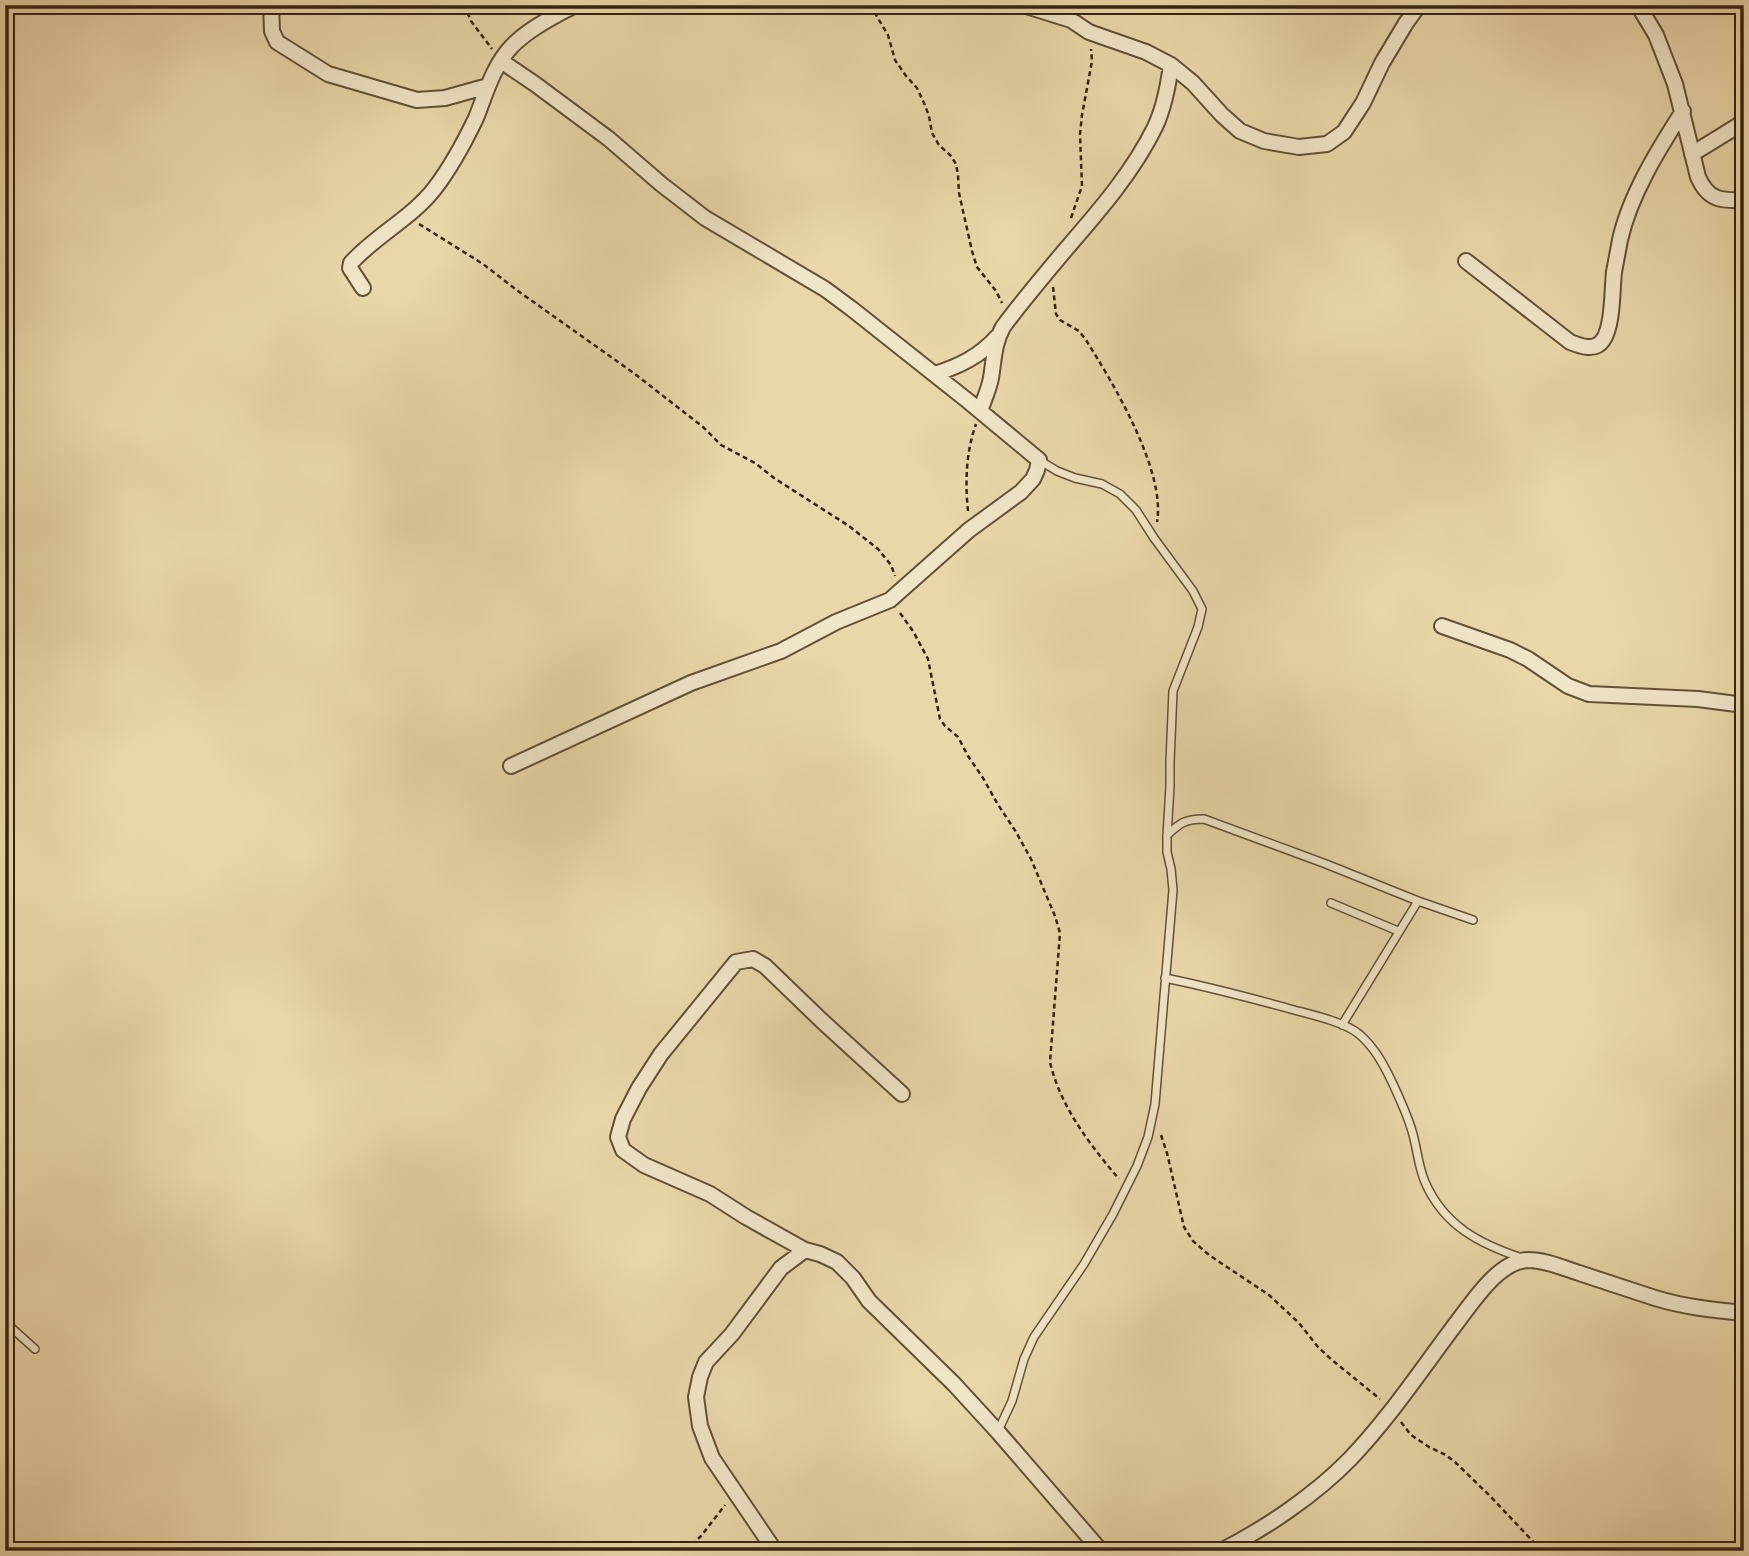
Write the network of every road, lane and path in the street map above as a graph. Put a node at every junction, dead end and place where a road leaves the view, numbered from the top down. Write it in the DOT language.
graph roads {
  1 [pos="271,5"];
  2 [pos="464,5"];
  3 [pos="575,5"];
  4 [pos="870,5"];
  5 [pos="1023,5"];
  6 [pos="1062,5"];
  7 [pos="1419,5"];
  8 [pos="1638,5"];
  9 [pos="1071,20"];
  10 [pos="1089,32"];
  11 [pos="501,61"];
  12 [pos="1171,65"];
  13 [pos="488,86"];
  14 [pos="1683,111"];
  15 [pos="1744,122"];
  16 [pos="1692,155"];
  17 [pos="1744,200"];
  18 [pos="408,216"];
  19 [pos="1072,217"];
  20 [pos="1466,261"];
  21 [pos="1052,266"];
  22 [pos="363,288"];
  23 [pos="1000,331"];
  24 [pos="935,374"];
  25 [pos="980,411"];
  26 [pos="1039,460"];
  27 [pos="970,530"];
  28 [pos="1154,538"];
  29 [pos="895,575"];
  30 [pos="890,600"];
  31 [pos="1442,626"];
  32 [pos="1744,705"];
  33 [pos="510,766"];
  34 [pos="1167,836"];
  35 [pos="1418,901"];
  36 [pos="1331,903"];
  37 [pos="1473,920"];
  38 [pos="1398,931"];
  39 [pos="1165,978"];
  40 [pos="1342,1025"];
  41 [pos="902,1094"];
  42 [pos="1152,1118"];
  43 [pos="1126,1188"];
  44 [pos="805,1250"];
  45 [pos="1526,1260"];
  46 [pos="1744,1313"];
  47 [pos="5,1322"];
  48 [pos="35,1349"];
  49 [pos="1392,1410"];
  50 [pos="998,1432"];
  51 [pos="734,1490"];
  52 [pos="686,1551"];
  53 [pos="775,1551"];
  54 [pos="1101,1551"];
  55 [pos="1221,1551"];
  56 [pos="1542,1551"];
  1 -- 13 [label="street"];
  2 -- 11 [label="path"];
  3 -- 11 [label="street"];
  4 -- 23 [label="path"];
  5 -- 9 [label="street"];
  6 -- 9 [label="street"];
  7 -- 12 [label="street"];
  8 -- 14 [label="street"];
  9 -- 10 [label="street"];
  10 -- 12 [label="street"];
  10 -- 19 [label="path"];
  11 -- 13 [label="street"];
  11 -- 24 [label="street"];
  12 -- 21 [label="street"];
  13 -- 18 [label="street"];
  14 -- 16 [label="street"];
  14 -- 20 [label="street"];
  15 -- 16 [label="street"];
  16 -- 17 [label="street"];
  18 -- 22 [label="street"];
  18 -- 29 [label="path"];
  21 -- 23 [label="street"];
  21 -- 28 [label="path"];
  23 -- 24 [label="street"];
  23 -- 25 [label="street"];
  24 -- 25 [label="street"];
  25 -- 26 [label="street"];
  25 -- 27 [label="path"];
  26 -- 27 [label="street"];
  26 -- 28 [label="lane"];
  27 -- 30 [label="street"];
  28 -- 34 [label="lane"];
  30 -- 33 [label="street"];
  30 -- 43 [label="path"];
  31 -- 32 [label="street"];
  34 -- 35 [label="lane"];
  34 -- 39 [label="lane"];
  35 -- 37 [label="lane"];
  35 -- 38 [label="lane"];
  36 -- 38 [label="lane"];
  38 -- 40 [label="lane"];
  39 -- 40 [label="lane"];
  39 -- 42 [label="lane"];
  40 -- 45 [label="lane"];
  41 -- 44 [label="street"];
  42 -- 43 [label="lane"];
  42 -- 49 [label="path"];
  43 -- 50 [label="lane"];
  44 -- 50 [label="street"];
  44 -- 51 [label="street"];
  45 -- 46 [label="street"];
  45 -- 49 [label="street"];
  47 -- 48 [label="lane"];
  49 -- 55 [label="street"];
  49 -- 56 [label="path"];
  50 -- 54 [label="street"];
  51 -- 52 [label="path"];
  51 -- 53 [label="street"];
}
